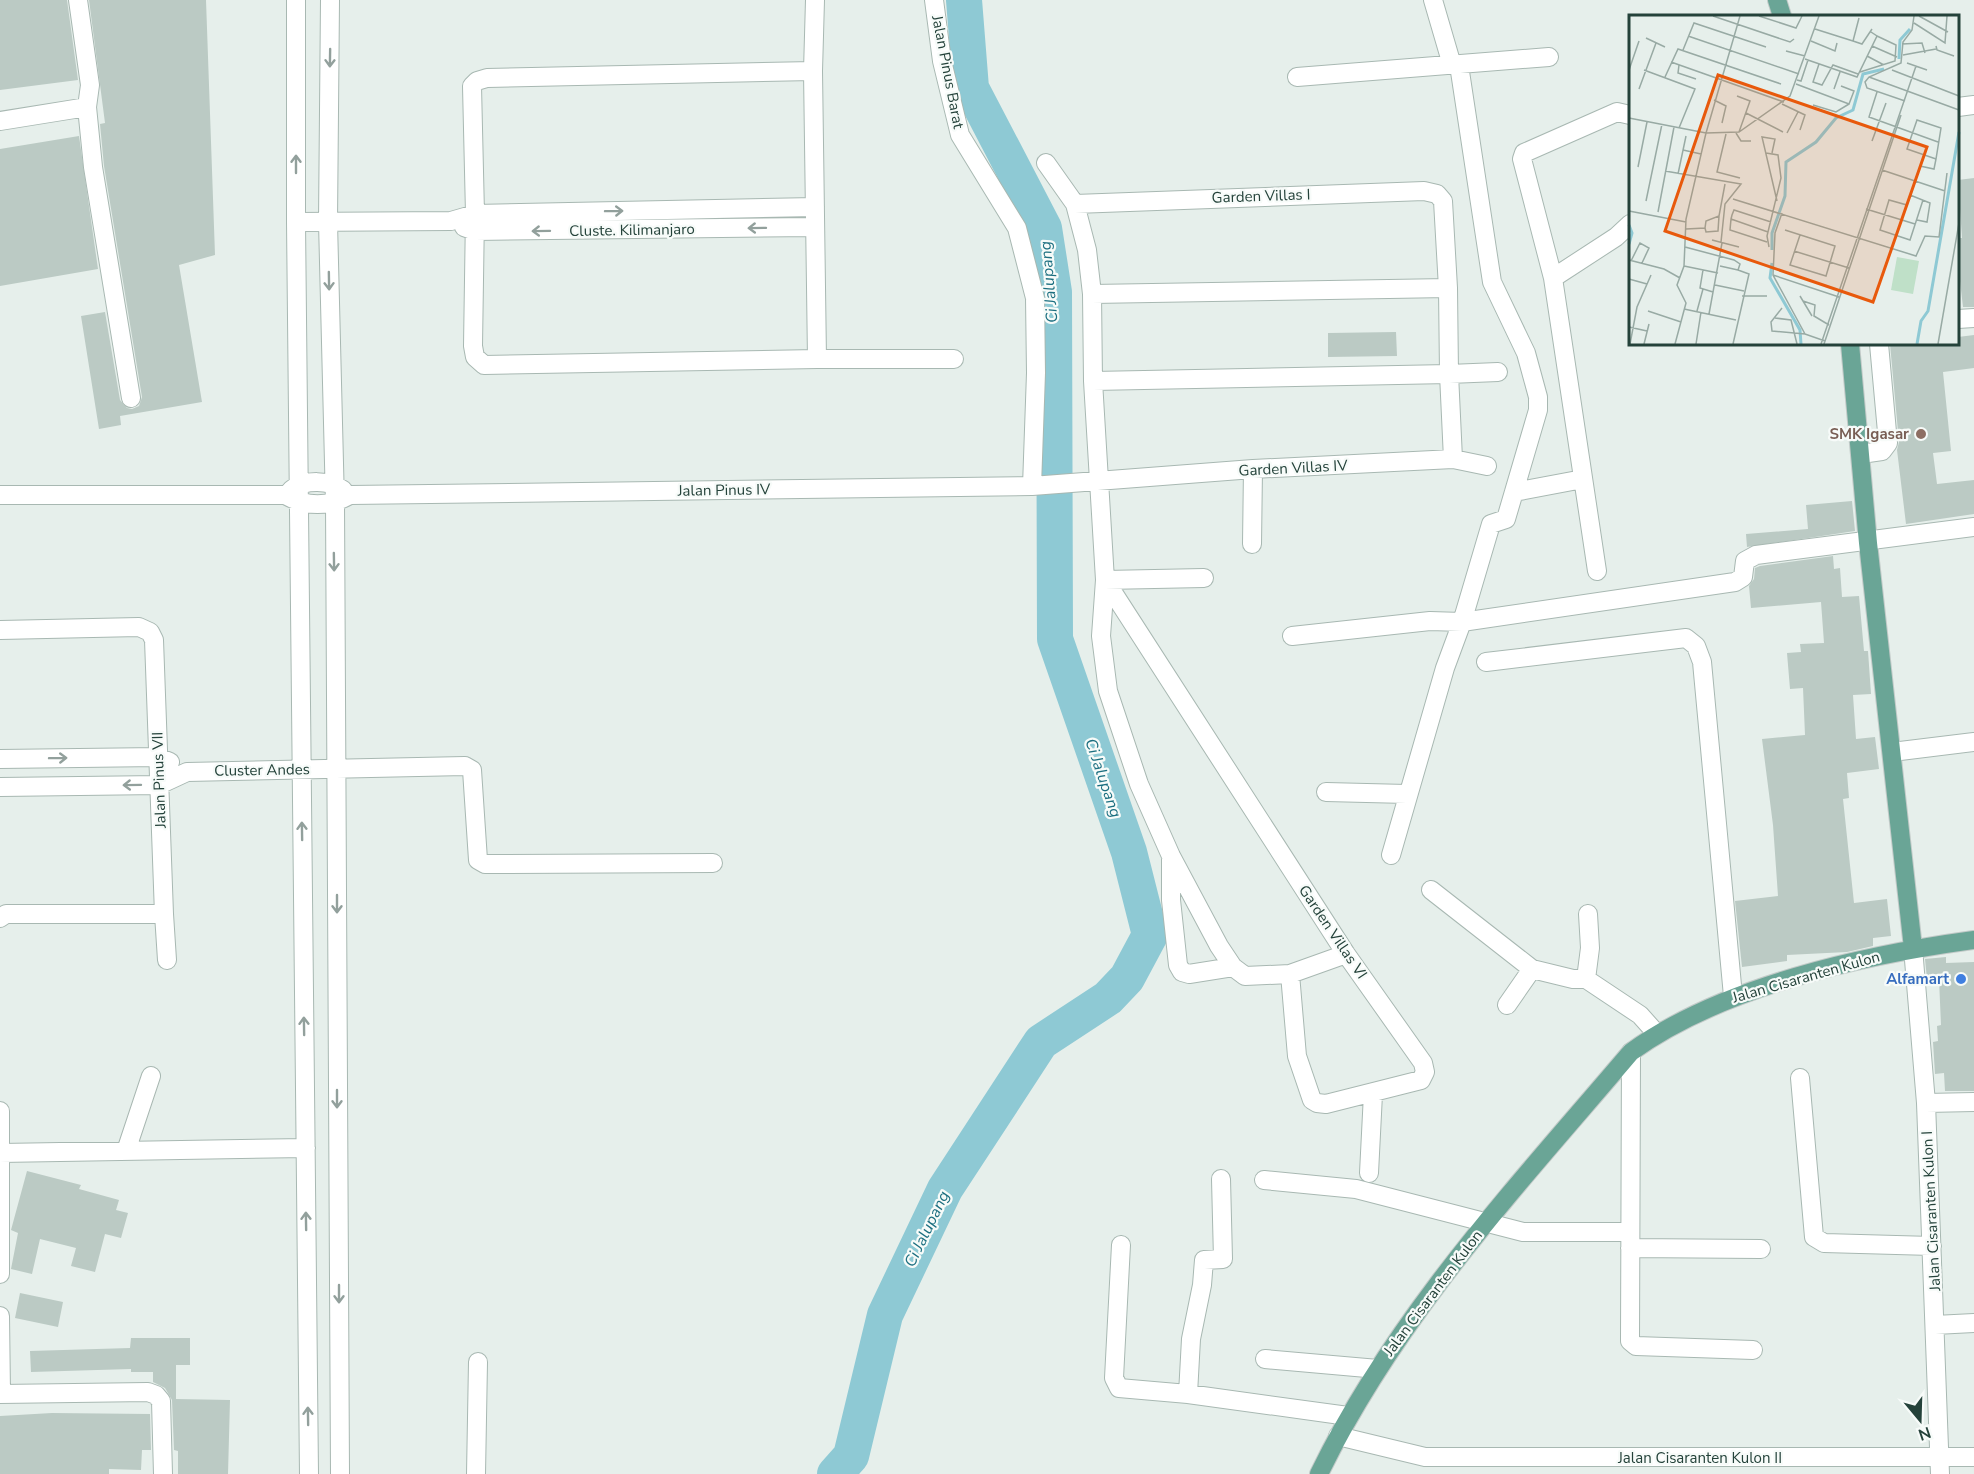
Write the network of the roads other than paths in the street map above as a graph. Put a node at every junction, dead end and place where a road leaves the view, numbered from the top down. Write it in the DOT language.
graph roads {
  1 [pos="78,0"];
  2 [pos="296,0"];
  3 [pos="330,0"];
  4 [pos="815,0"];
  5 [pos="934,0"];
  6 [pos="1433,0"];
  7 [pos="1777,0"];
  8 [pos="1782,15"];
  9 [pos="1549,57"];
  10 [pos="1456,65"];
  11 [pos="813,71"];
  12 [pos="1297,77"];
  13 [pos="1974,105"];
  14 [pos="87,107"];
  15 [pos="1959,107"];
  16 [pos="1629,115"];
  17 [pos="0,121"];
  18 [pos="1046,163"];
  19 [pos="1075,204"];
  20 [pos="815,207"];
  21 [pos="296,222"];
  22 [pos="328,222"];
  23 [pos="475,222"];
  24 [pos="1629,225"];
  25 [pos="815,228"];
  26 [pos="1553,278"];
  27 [pos="1448,288"];
  28 [pos="1092,294"];
  29 [pos="1974,318"];
  30 [pos="1959,319"];
  31 [pos="1850,345"];
  32 [pos="1879,345"];
  33 [pos="817,359"];
  34 [pos="954,359"];
  35 [pos="1498,372"];
  36 [pos="1449,374"];
  37 [pos="1093,381"];
  38 [pos="131,398"];
  39 [pos="1860,454"];
  40 [pos="1453,459"];
  41 [pos="1487,466"];
  42 [pos="1253,470"];
  43 [pos="1583,479"];
  44 [pos="300,483"];
  45 [pos="1093,483"];
  46 [pos="334,484"];
  47 [pos="1037,486"];
  48 [pos="1514,492"];
  49 [pos="0,495"];
  50 [pos="292,499"];
  51 [pos="342,499"];
  52 [pos="1974,527"];
  53 [pos="1868,543"];
  54 [pos="1252,544"];
  55 [pos="1597,571"];
  56 [pos="1204,578"];
  57 [pos="1105,580"];
  58 [pos="1462,622"];
  59 [pos="0,630"];
  60 [pos="1292,636"];
  61 [pos="1486,662"];
  62 [pos="1974,742"];
  63 [pos="1892,752"];
  64 [pos="158,756"];
  65 [pos="0,759"];
  66 [pos="302,769"];
  67 [pos="336,770"];
  68 [pos="187,772"];
  69 [pos="159,784"];
  70 [pos="0,787"];
  71 [pos="1326,792"];
  72 [pos="1407,794"];
  73 [pos="1391,855"];
  74 [pos="1171,856"];
  75 [pos="713,863"];
  76 [pos="1431,890"];
  77 [pos="1588,914"];
  78 [pos="165,915"];
  79 [pos="0,918"];
  80 [pos="1974,940"];
  81 [pos="1913,948"];
  82 [pos="1346,954"];
  83 [pos="167,960"];
  84 [pos="1233,967"];
  85 [pos="1532,969"];
  86 [pos="1290,974"];
  87 [pos="1587,979"];
  88 [pos="1733,996"];
  89 [pos="1507,1005"];
  90 [pos="1657,1034"];
  91 [pos="1631,1052"];
  92 [pos="150,1076"];
  93 [pos="1800,1078"];
  94 [pos="1374,1094"];
  95 [pos="1974,1102"];
  96 [pos="1926,1103"];
  97 [pos="0,1111"];
  98 [pos="338,1131"];
  99 [pos="306,1148"];
  100 [pos="126,1151"];
  101 [pos="1,1154"];
  102 [pos="338,1164"];
  103 [pos="1369,1173"];
  104 [pos="1221,1179"];
  105 [pos="1264,1180"];
  106 [pos="1485,1223"];
  107 [pos="1630,1240"];
  108 [pos="1121,1245"];
  109 [pos="1932,1246"];
  110 [pos="1761,1250"];
  111 [pos="0,1274"];
  112 [pos="0,1317"];
  113 [pos="1974,1323"];
  114 [pos="1935,1325"];
  115 [pos="1754,1350"];
  116 [pos="1265,1359"];
  117 [pos="478,1362"];
  118 [pos="1377,1369"];
  119 [pos="1,1394"];
  120 [pos="1188,1394"];
  121 [pos="1348,1416"];
  122 [pos="1338,1436"];
  123 [pos="1974,1457"];
  124 [pos="1940,1466"];
  125 [pos="164,1474"];
  126 [pos="309,1474"];
  127 [pos="340,1474"];
  128 [pos="476,1474"];
  129 [pos="1319,1474"];
  1 -- 14 [label="street"];
  21 -- 2 [label="street, one-way"];
  3 -- 22 [label="street, one-way"];
  4 -- 11 [label="street"];
  5 -- 47 [label="street, Jalan Pinus Barat"];
  6 -- 10 [label="street"];
  7 -- 8 [label="main road"];
  9 -- 10 [label="street"];
  10 -- 12 [label="street"];
  10 -- 48 [label="street"];
  11 -- 20 [label="street"];
  11 -- 23 [label="street"];
  13 -- 15 [label="street"];
  14 -- 17 [label="street"];
  14 -- 38 [label="street"];
  16 -- 26 [label="street"];
  18 -- 19 [label="street"];
  19 -- 27 [label="street, Garden Villas I"];
  19 -- 28 [label="street"];
  23 -- 20 [label="street, Cluste. Kilimanjaro, one-way"];
  20 -- 25 [label="street"];
  21 -- 22 [label="street, Cluste. Kilimanjaro"];
  21 -- 44 [label="street"];
  22 -- 23 [label="street, Cluste. Kilimanjaro"];
  22 -- 46 [label="street, one-way"];
  25 -- 23 [label="street, Cluste. Kilimanjaro, one-way"];
  23 -- 33 [label="street"];
  24 -- 26 [label="street"];
  25 -- 33 [label="street"];
  26 -- 43 [label="street"];
  27 -- 28 [label="street"];
  27 -- 36 [label="street"];
  28 -- 37 [label="street"];
  29 -- 30 [label="street"];
  31 -- 39 [label="main road"];
  32 -- 39 [label="street"];
  33 -- 34 [label="street"];
  35 -- 36 [label="street"];
  36 -- 37 [label="street"];
  36 -- 40 [label="street"];
  37 -- 45 [label="street"];
  39 -- 53 [label="main road"];
  40 -- 41 [label="street, Garden Villas IV"];
  40 -- 42 [label="street, Garden Villas IV"];
  42 -- 45 [label="street, Garden Villas IV"];
  42 -- 54 [label="street"];
  43 -- 48 [label="street"];
  43 -- 55 [label="street"];
  44 -- 46 [label="street"];
  44 -- 50 [label="street"];
  45 -- 47 [label="street, Jalan Pinus IV"];
  45 -- 57 [label="street"];
  46 -- 51 [label="street"];
  47 -- 51 [label="street, Jalan Pinus IV"];
  48 -- 58 [label="street"];
  49 -- 50 [label="street, Jalan Pinus IV"];
  50 -- 51 [label="street, Jalan Pinus IV"];
  50 -- 66 [label="street"];
  51 -- 67 [label="street, one-way"];
  52 -- 53 [label="street"];
  53 -- 58 [label="street"];
  53 -- 63 [label="main road"];
  56 -- 57 [label="street"];
  57 -- 74 [label="street"];
  57 -- 82 [label="street, Garden Villas VI"];
  58 -- 60 [label="street"];
  58 -- 72 [label="street"];
  59 -- 64 [label="street, Jalan Pinus VII"];
  61 -- 88 [label="street"];
  62 -- 63 [label="street"];
  63 -- 81 [label="main road"];
  65 -- 64 [label="street, one-way"];
  64 -- 68 [label="street"];
  64 -- 69 [label="street, Jalan Pinus VII"];
  66 -- 67 [label="street, Cluster Andes"];
  66 -- 68 [label="street, Cluster Andes"];
  99 -- 66 [label="street, one-way"];
  67 -- 75 [label="street, Cluster Andes"];
  67 -- 98 [label="street, one-way"];
  68 -- 69 [label="street"];
  69 -- 70 [label="street, one-way"];
  69 -- 78 [label="street, Jalan Pinus VII"];
  71 -- 72 [label="street"];
  72 -- 73 [label="street"];
  74 -- 84 [label="street"];
  74 -- 84 [label="street"];
  76 -- 85 [label="street"];
  77 -- 87 [label="street"];
  78 -- 79 [label="street"];
  78 -- 83 [label="street, Jalan Pinus VII"];
  80 -- 81 [label="main road, Jalan Cisaranten Kulon"];
  81 -- 88 [label="main road, Jalan Cisaranten Kulon"];
  81 -- 96 [label="street, Jalan Cisaranten Kulon I"];
  82 -- 86 [label="street"];
  82 -- 94 [label="street, Garden Villas VI"];
  84 -- 86 [label="street"];
  85 -- 87 [label="street"];
  85 -- 89 [label="street"];
  86 -- 94 [label="street, Garden Villas VI"];
  87 -- 90 [label="street"];
  88 -- 90 [label="main road, Jalan Cisaranten Kulon"];
  90 -- 91 [label="main road, Jalan Cisaranten Kulon"];
  91 -- 106 [label="main road, Jalan Cisaranten Kulon"];
  91 -- 107 [label="street"];
  92 -- 100 [label="street"];
  93 -- 109 [label="street"];
  94 -- 103 [label="street"];
  95 -- 96 [label="street"];
  96 -- 109 [label="street, Jalan Cisaranten Kulon I"];
  97 -- 101 [label="street"];
  98 -- 99 [label="street"];
  98 -- 102 [label="street"];
  99 -- 100 [label="street"];
  99 -- 102 [label="street"];
  126 -- 99 [label="street, one-way"];
  100 -- 101 [label="street"];
  101 -- 111 [label="street"];
  102 -- 127 [label="street, one-way"];
  104 -- 120 [label="street"];
  105 -- 106 [label="street"];
  106 -- 107 [label="street"];
  106 -- 118 [label="main road, Jalan Cisaranten Kulon"];
  107 -- 110 [label="street"];
  107 -- 115 [label="street"];
  108 -- 120 [label="street"];
  109 -- 114 [label="street, Jalan Cisaranten Kulon I"];
  112 -- 119 [label="street"];
  113 -- 114 [label="street"];
  114 -- 124 [label="street, Jalan Cisaranten Kulon I"];
  116 -- 118 [label="street"];
  117 -- 128 [label="street"];
  118 -- 121 [label="main road, Jalan Cisaranten Kulon"];
  119 -- 125 [label="street"];
  120 -- 121 [label="street"];
  121 -- 122 [label="main road, Jalan Cisaranten Kulon"];
  122 -- 124 [label="street, Jalan Cisaranten Kulon II"];
  122 -- 129 [label="main road, Jalan Cisaranten Kulon"];
  123 -- 124 [label="street, Jalan Cisaranten Kulon II"];
}
